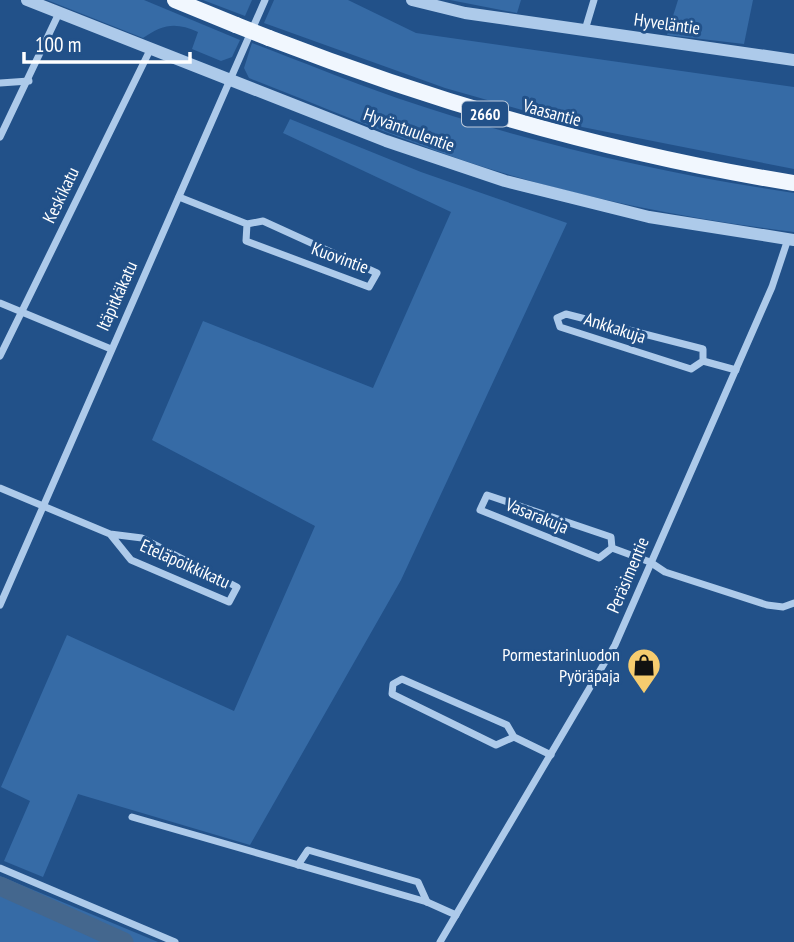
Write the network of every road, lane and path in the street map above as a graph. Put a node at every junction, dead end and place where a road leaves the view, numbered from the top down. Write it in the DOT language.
graph roads {
  1 [pos="26,0"];
  2 [pos="175,0"];
  3 [pos="265,0"];
  4 [pos="412,0"];
  5 [pos="594,0"];
  6 [pos="60,13"];
  7 [pos="585,30"];
  8 [pos="151,48"];
  9 [pos="794,60"];
  10 [pos="230,79"];
  11 [pos="29,81"];
  12 [pos="0,83"];
  13 [pos="0,137"];
  14 [pos="794,183"];
  15 [pos="179,197"];
  16 [pos="247,224"];
  17 [pos="791,239"];
  18 [pos="0,303"];
  19 [pos="21,313"];
  20 [pos="111,349"];
  21 [pos="0,356"];
  22 [pos="703,360"];
  23 [pos="736,370"];
  24 [pos="0,488"];
  25 [pos="42,506"];
  26 [pos="110,534"];
  27 [pos="612,548"];
  28 [pos="650,562"];
  29 [pos="794,604"];
  30 [pos="0,605"];
  31 [pos="514,737"];
  32 [pos="551,755"];
  33 [pos="132,817"];
  34 [pos="298,865"];
  35 [pos="0,868"];
  36 [pos="427,902"];
  37 [pos="456,915"];
  38 [pos="175,942"];
  39 [pos="440,942"];
  1 -- 6 [label="street, Hyväntuulentie"];
  2 -- 14 [label="main road, Vaasantie / 2660, bridge"];
  3 -- 10 [label="street, Itäpitkäkatu"];
  4 -- 7 [label="street, Hyveläntie"];
  5 -- 7 [label="street"];
  6 -- 8 [label="street, Hyväntuulentie"];
  6 -- 11 [label="street"];
  7 -- 9 [label="street, Hyveläntie"];
  8 -- 10 [label="street, Hyväntuulentie"];
  8 -- 19 [label="street, Keskikatu"];
  10 -- 15 [label="street, Itäpitkäkatu"];
  10 -- 17 [label="street, Hyväntuulentie"];
  11 -- 12 [label="street"];
  11 -- 13 [label="street"];
  15 -- 16 [label="street, Kuovintie"];
  15 -- 20 [label="street, Itäpitkäkatu"];
  16 -- 16 [label="street, Kuovintie"];
  17 -- 23 [label="street, Peräsimentie"];
  18 -- 19 [label="street"];
  19 -- 20 [label="street"];
  19 -- 21 [label="street, Keskikatu"];
  20 -- 25 [label="street, Itäpitkäkatu"];
  22 -- 22 [label="street, Ankkakuja"];
  22 -- 23 [label="street, Ankkakuja"];
  23 -- 28 [label="street, Peräsimentie"];
  24 -- 25 [label="street, Eteläpoikkikatu"];
  25 -- 26 [label="street, Eteläpoikkikatu"];
  25 -- 30 [label="street, Itäpitkäkatu"];
  26 -- 26 [label="street, Eteläpoikkikatu"];
  27 -- 27 [label="street, Vasarakuja"];
  27 -- 28 [label="street, Vasarakuja"];
  28 -- 29 [label="street, Vasarakuja"];
  28 -- 32 [label="street, Peräsimentie"];
  31 -- 31 [label="street"];
  31 -- 32 [label="street"];
  32 -- 37 [label="street, Peräsimentie"];
  33 -- 34 [label="street"];
  34 -- 36 [label="street"];
  34 -- 36 [label="street"];
  35 -- 38 [label="street"];
  36 -- 37 [label="street"];
  37 -- 39 [label="street, Peräsimentie"];
}
